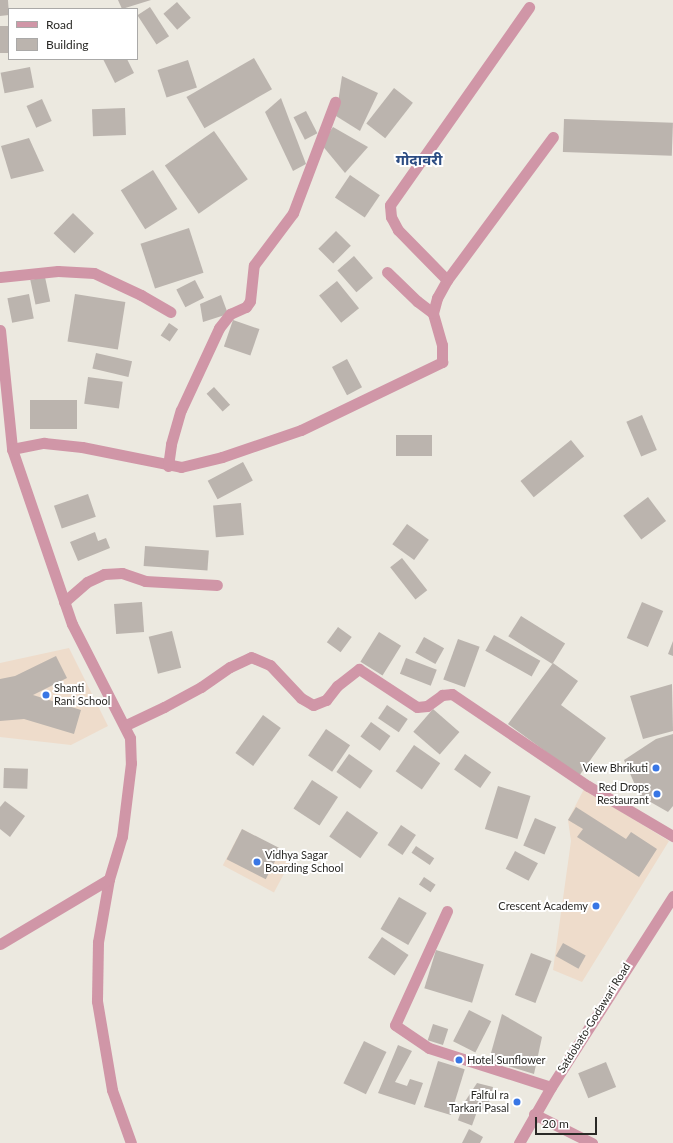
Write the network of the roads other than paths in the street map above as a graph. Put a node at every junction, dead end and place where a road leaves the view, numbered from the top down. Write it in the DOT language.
graph roads {
  1 [pos="529,7"];
  2 [pos="335,102"];
  3 [pos="553,137"];
  4 [pos="387,272"];
  5 [pos="0,277"];
  6 [pos="447,280"];
  7 [pos="170,312"];
  8 [pos="434,313"];
  9 [pos="0,330"];
  10 [pos="12,449"];
  11 [pos="168,466"];
  12 [pos="217,585"];
  13 [pos="64,602"];
  14 [pos="126,725"];
  15 [pos="673,836"];
  16 [pos="109,879"];
  17 [pos="673,896"];
  18 [pos="447,911"];
  19 [pos="0,944"];
  20 [pos="551,1087"];
  21 [pos="534,1114"];
  22 [pos="131,1143"];
  23 [pos="519,1143"];
  24 [pos="592,1143"];
  1 -- 6 [label="street"];
  2 -- 11 [label="street"];
  3 -- 6 [label="street"];
  4 -- 8 [label="street"];
  5 -- 7 [label="street"];
  6 -- 8 [label="street"];
  8 -- 11 [label="street"];
  9 -- 10 [label="street"];
  10 -- 11 [label="street"];
  10 -- 13 [label="street"];
  12 -- 13 [label="street"];
  13 -- 14 [label="street"];
  14 -- 15 [label="street"];
  14 -- 16 [label="street"];
  16 -- 19 [label="street"];
  16 -- 22 [label="street"];
  17 -- 20 [label="street, Satdobato-Godawari Road"];
  18 -- 20 [label="street"];
  20 -- 21 [label="street, Satdobato-Godawari Road"];
  21 -- 23 [label="street, Satdobato-Godawari Road"];
  21 -- 24 [label="street"];
}
